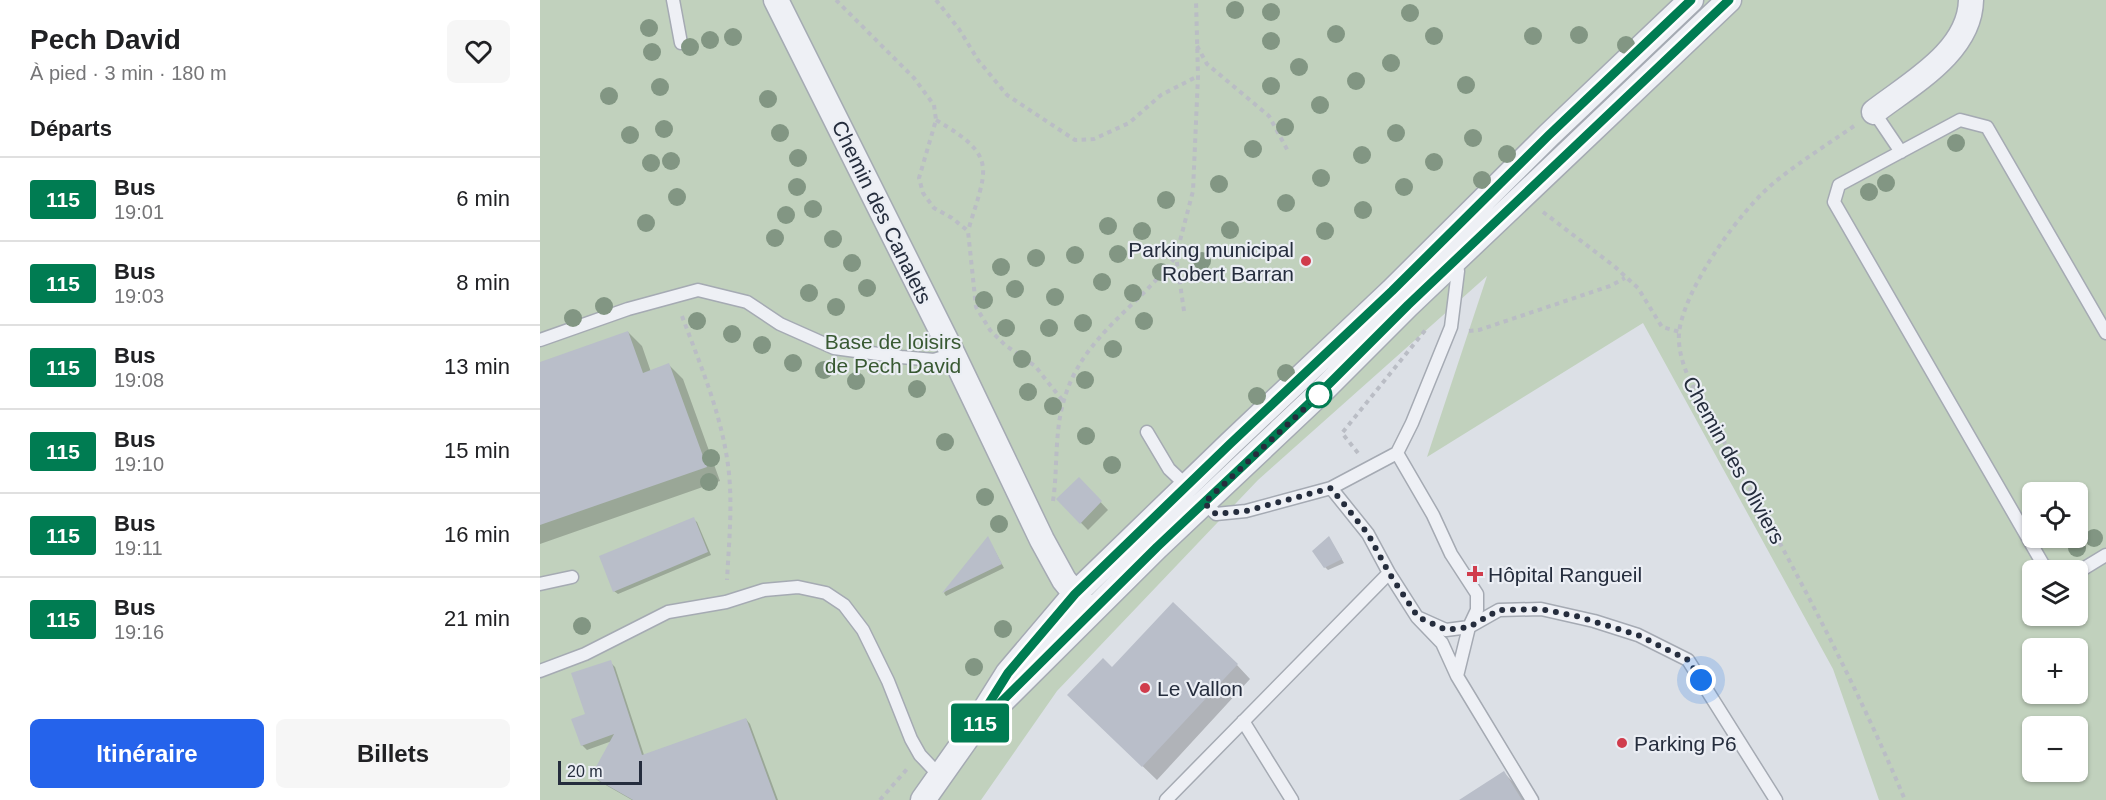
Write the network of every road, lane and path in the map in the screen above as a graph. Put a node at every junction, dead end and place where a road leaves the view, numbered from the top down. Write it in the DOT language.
graph roads {
  1 [pos="673,0"];
  2 [pos="776,0"];
  3 [pos="836,0"];
  4 [pos="936,0"];
  5 [pos="1196,0"];
  6 [pos="1691,0"];
  7 [pos="1729,0"];
  8 [pos="1971,0"];
  9 [pos="681,43"];
  10 [pos="1196,45"];
  11 [pos="1198,76"];
  12 [pos="1874,112"];
  13 [pos="936,120"];
  14 [pos="1901,152"];
  15 [pos="1289,153"];
  16 [pos="1541,210"];
  17 [pos="968,231"];
  18 [pos="1439,245"];
  19 [pos="1176,256"];
  20 [pos="1454,264"];
  21 [pos="1625,278"];
  22 [pos="675,296"];
  23 [pos="1184,311"];
  24 [pos="1465,332"];
  25 [pos="1680,332"];
  26 [pos="2106,333"];
  27 [pos="540,340"];
  28 [pos="953,354"];
  29 [pos="1063,401"];
  30 [pos="1147,432"];
  31 [pos="1397,453"];
  32 [pos="1187,486"];
  33 [pos="1331,488"];
  34 [pos="1204,503"];
  35 [pos="1051,507"];
  36 [pos="2106,555"];
  37 [pos="2041,560"];
  38 [pos="2088,566"];
  39 [pos="1389,573"];
  40 [pos="572,578"];
  41 [pos="540,584"];
  42 [pos="726,602"];
  43 [pos="1083,603"];
  44 [pos="1418,617"];
  45 [pos="1469,627"];
  46 [pos="540,671"];
  47 [pos="1457,676"];
  48 [pos="1243,722"];
  49 [pos="920,755"];
  50 [pos="939,775"];
  51 [pos="880,800"];
  52 [pos="923,800"];
  53 [pos="1166,800"];
  54 [pos="1292,800"];
  55 [pos="1532,800"];
  56 [pos="1776,800"];
  57 [pos="1905,800"];
  1 -- 9 [label="lane"];
  2 -- 28 [label="street, Chemin des Canalets"];
  3 -- 13 [label="path"];
  4 -- 11 [label="path"];
  5 -- 10 [label="path"];
  6 -- 18 [label="street"];
  7 -- 20 [label="street"];
  8 -- 12 [label="street"];
  10 -- 11 [label="path"];
  10 -- 15 [label="path"];
  11 -- 19 [label="path"];
  12 -- 14 [label="lane"];
  12 -- 25 [label="path, Chemin des Oliviers"];
  13 -- 17 [label="path"];
  13 -- 17 [label="path"];
  14 -- 26 [label="lane"];
  14 -- 37 [label="lane"];
  16 -- 21 [label="path"];
  17 -- 29 [label="path"];
  18 -- 20 [label="lane"];
  18 -- 32 [label="street"];
  19 -- 23 [label="path"];
  19 -- 29 [label="path"];
  20 -- 31 [label="lane"];
  20 -- 34 [label="street"];
  21 -- 24 [label="path"];
  21 -- 25 [label="path"];
  22 -- 27 [label="lane"];
  22 -- 28 [label="lane"];
  22 -- 42 [label="path"];
  25 -- 57 [label="path, Chemin des Oliviers"];
  28 -- 43 [label="street, Chemin des Canalets"];
  29 -- 35 [label="path"];
  30 -- 32 [label="lane"];
  31 -- 33 [label="lane"];
  31 -- 45 [label="lane"];
  32 -- 34 [label="lane"];
  32 -- 43 [label="street"];
  33 -- 34 [label="lane"];
  33 -- 39 [label="lane"];
  34 -- 43 [label="street"];
  36 -- 38 [label="lane"];
  39 -- 44 [label="lane"];
  39 -- 48 [label="lane"];
  40 -- 41 [label="lane"];
  42 -- 46 [label="lane"];
  42 -- 49 [label="lane"];
  43 -- 50 [label="street"];
  44 -- 45 [label="lane"];
  44 -- 47 [label="lane"];
  45 -- 47 [label="lane"];
  45 -- 56 [label="lane"];
  47 -- 55 [label="lane"];
  48 -- 53 [label="lane"];
  48 -- 54 [label="lane"];
  49 -- 50 [label="lane"];
  49 -- 51 [label="path"];
  50 -- 52 [label="street"];
}
